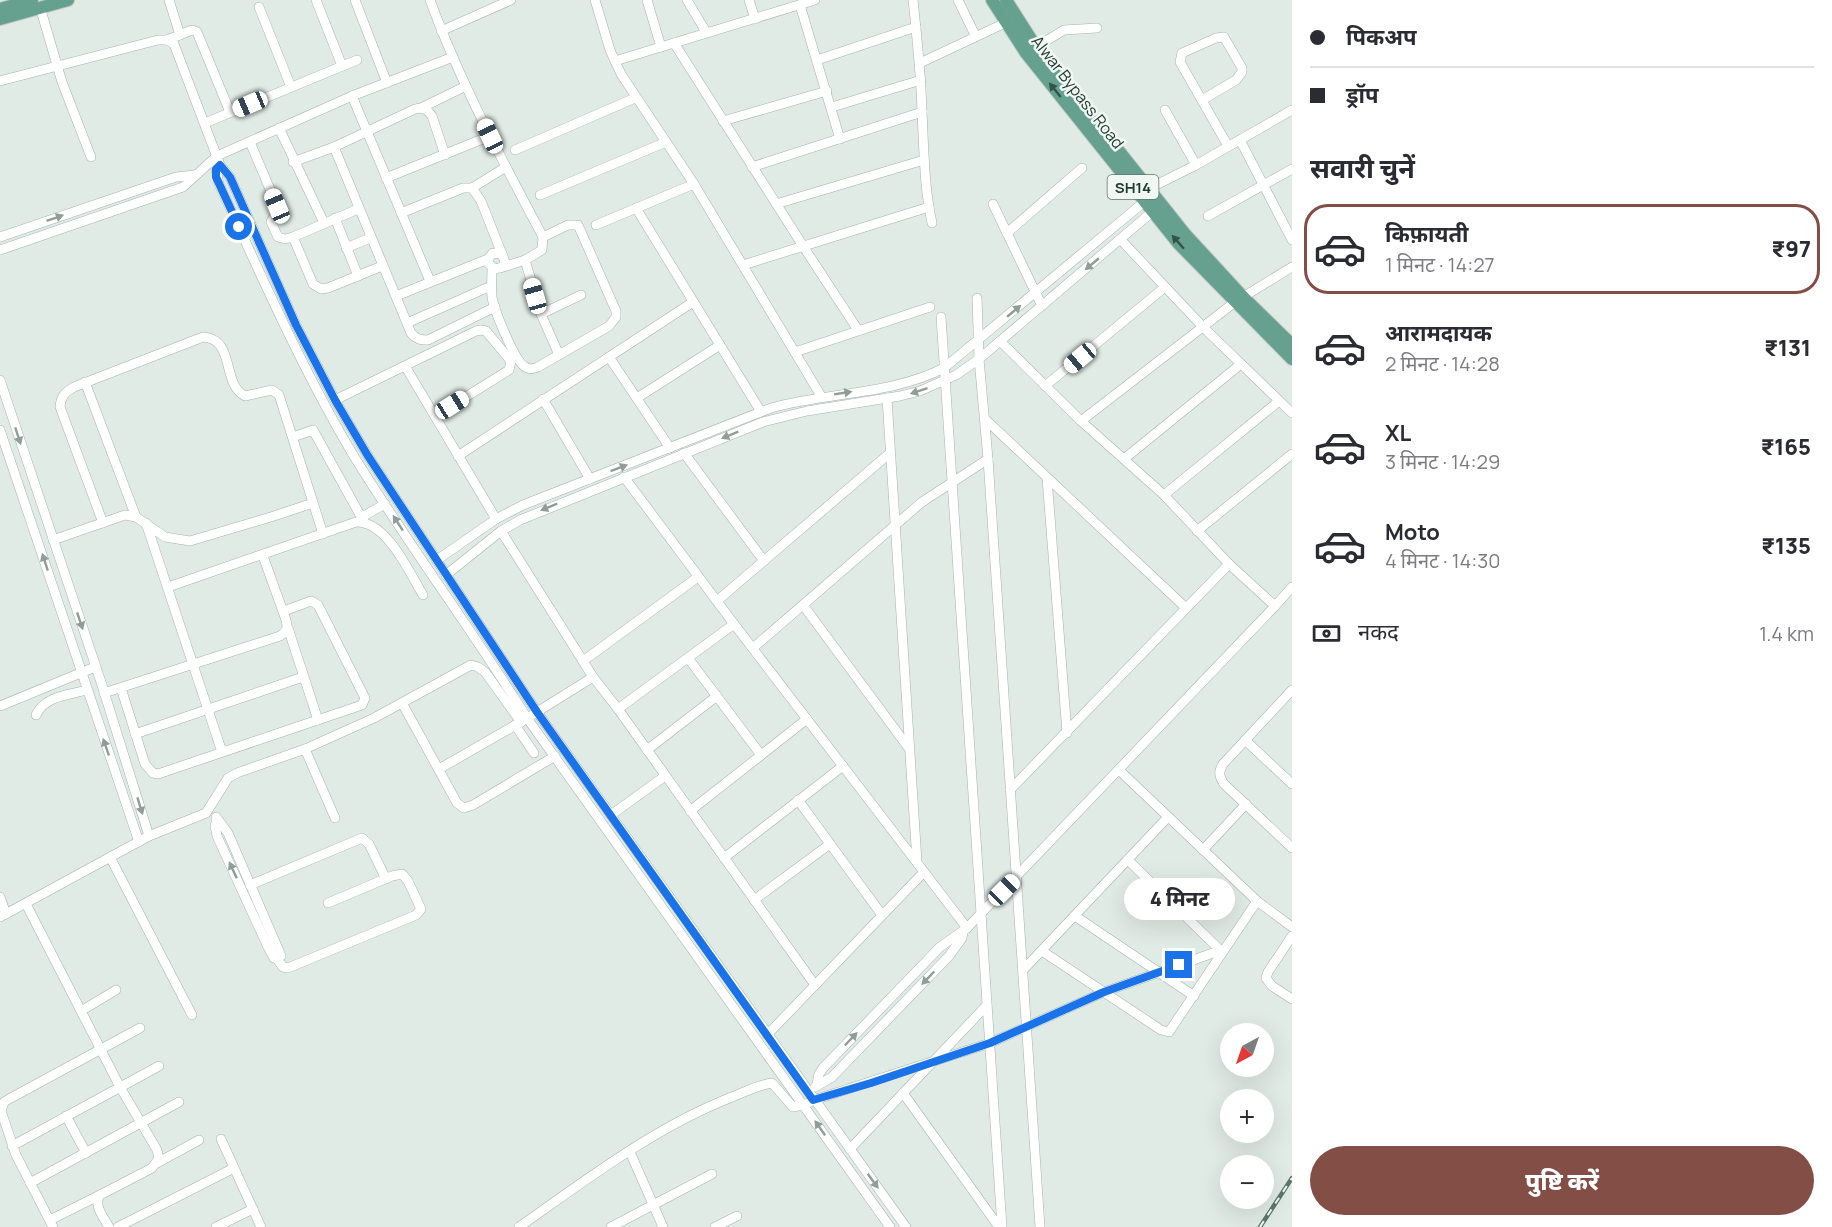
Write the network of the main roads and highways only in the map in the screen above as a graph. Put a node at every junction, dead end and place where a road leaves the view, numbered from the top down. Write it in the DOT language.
graph roads {
  1 [pos="68,0"];
  2 [pos="992,0"];
  3 [pos="1006,0"];
  4 [pos="36,4"];
  5 [pos="0,9"];
  6 [pos="0,19"];
  7 [pos="1239,300"];
  8 [pos="1292,345"];
  9 [pos="1292,359"];
  1 -- 4 [label="main road"];
  7 -- 2 [label="main road, Alwar Bypass Road / SH14, one-way"];
  3 -- 7 [label="main road, Alwar Bypass Road / SH14"];
  4 -- 5 [label="main road"];
  4 -- 6 [label="main road"];
  7 -- 8 [label="main road, Alwar Bypass Road / SH14"];
  7 -- 9 [label="main road, Alwar Bypass Road / SH14"];
}
